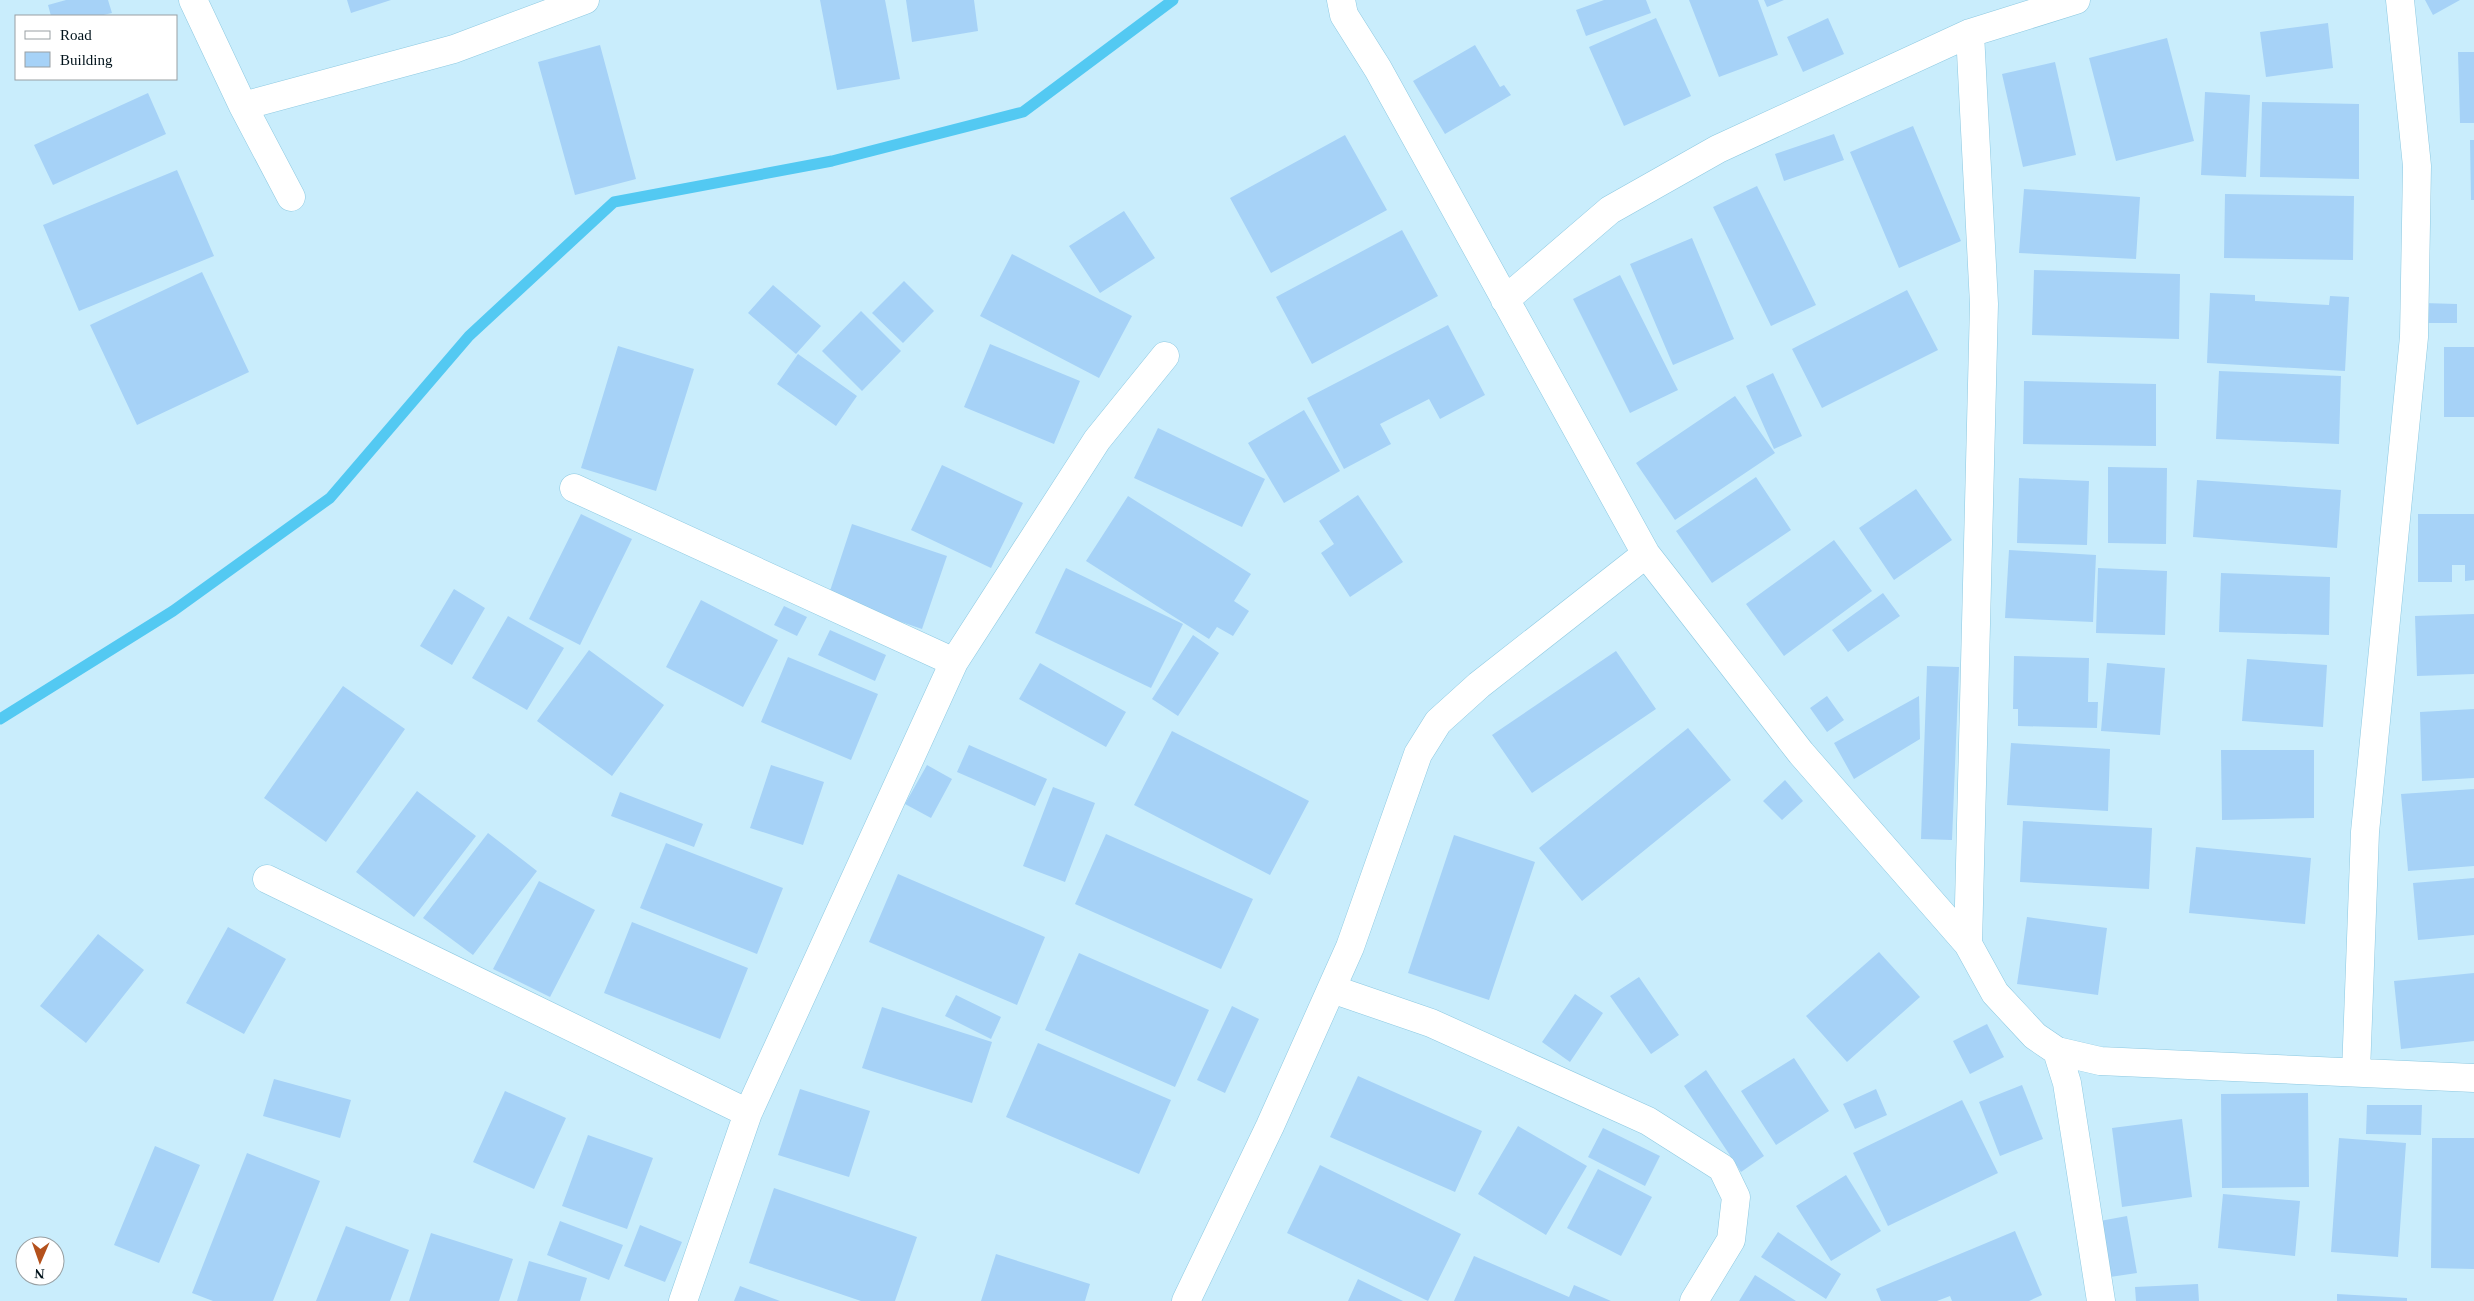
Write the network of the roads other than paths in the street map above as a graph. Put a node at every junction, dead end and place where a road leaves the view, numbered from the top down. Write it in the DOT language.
graph roads {
  1 [pos="194,0"];
  2 [pos="585,0"];
  3 [pos="1342,0"];
  4 [pos="2076,0"];
  5 [pos="2400,0"];
  6 [pos="1970,33"];
  7 [pos="243,106"];
  8 [pos="291,197"];
  9 [pos="1505,300"];
  10 [pos="1166,356"];
  11 [pos="574,488"];
  12 [pos="1646,554"];
  13 [pos="954,662"];
  14 [pos="267,879"];
  15 [pos="1968,944"];
  16 [pos="1332,989"];
  17 [pos="2057,1051"];
  18 [pos="2356,1072"];
  19 [pos="2474,1078"];
  20 [pos="748,1113"];
  21 [pos="683,1301"];
  22 [pos="1186,1301"];
  23 [pos="1694,1301"];
  24 [pos="2101,1301"];
  1 -- 7 [label="street"];
  2 -- 7 [label="street"];
  3 -- 9 [label="street"];
  4 -- 6 [label="street"];
  5 -- 18 [label="street"];
  6 -- 9 [label="street"];
  6 -- 15 [label="street"];
  7 -- 8 [label="street"];
  9 -- 12 [label="street"];
  10 -- 13 [label="street"];
  11 -- 13 [label="street"];
  12 -- 15 [label="street"];
  12 -- 16 [label="street"];
  13 -- 20 [label="street"];
  14 -- 20 [label="street"];
  15 -- 17 [label="street"];
  16 -- 22 [label="street"];
  16 -- 23 [label="street"];
  17 -- 18 [label="street"];
  17 -- 24 [label="street"];
  18 -- 19 [label="street"];
  20 -- 21 [label="street"];
}
